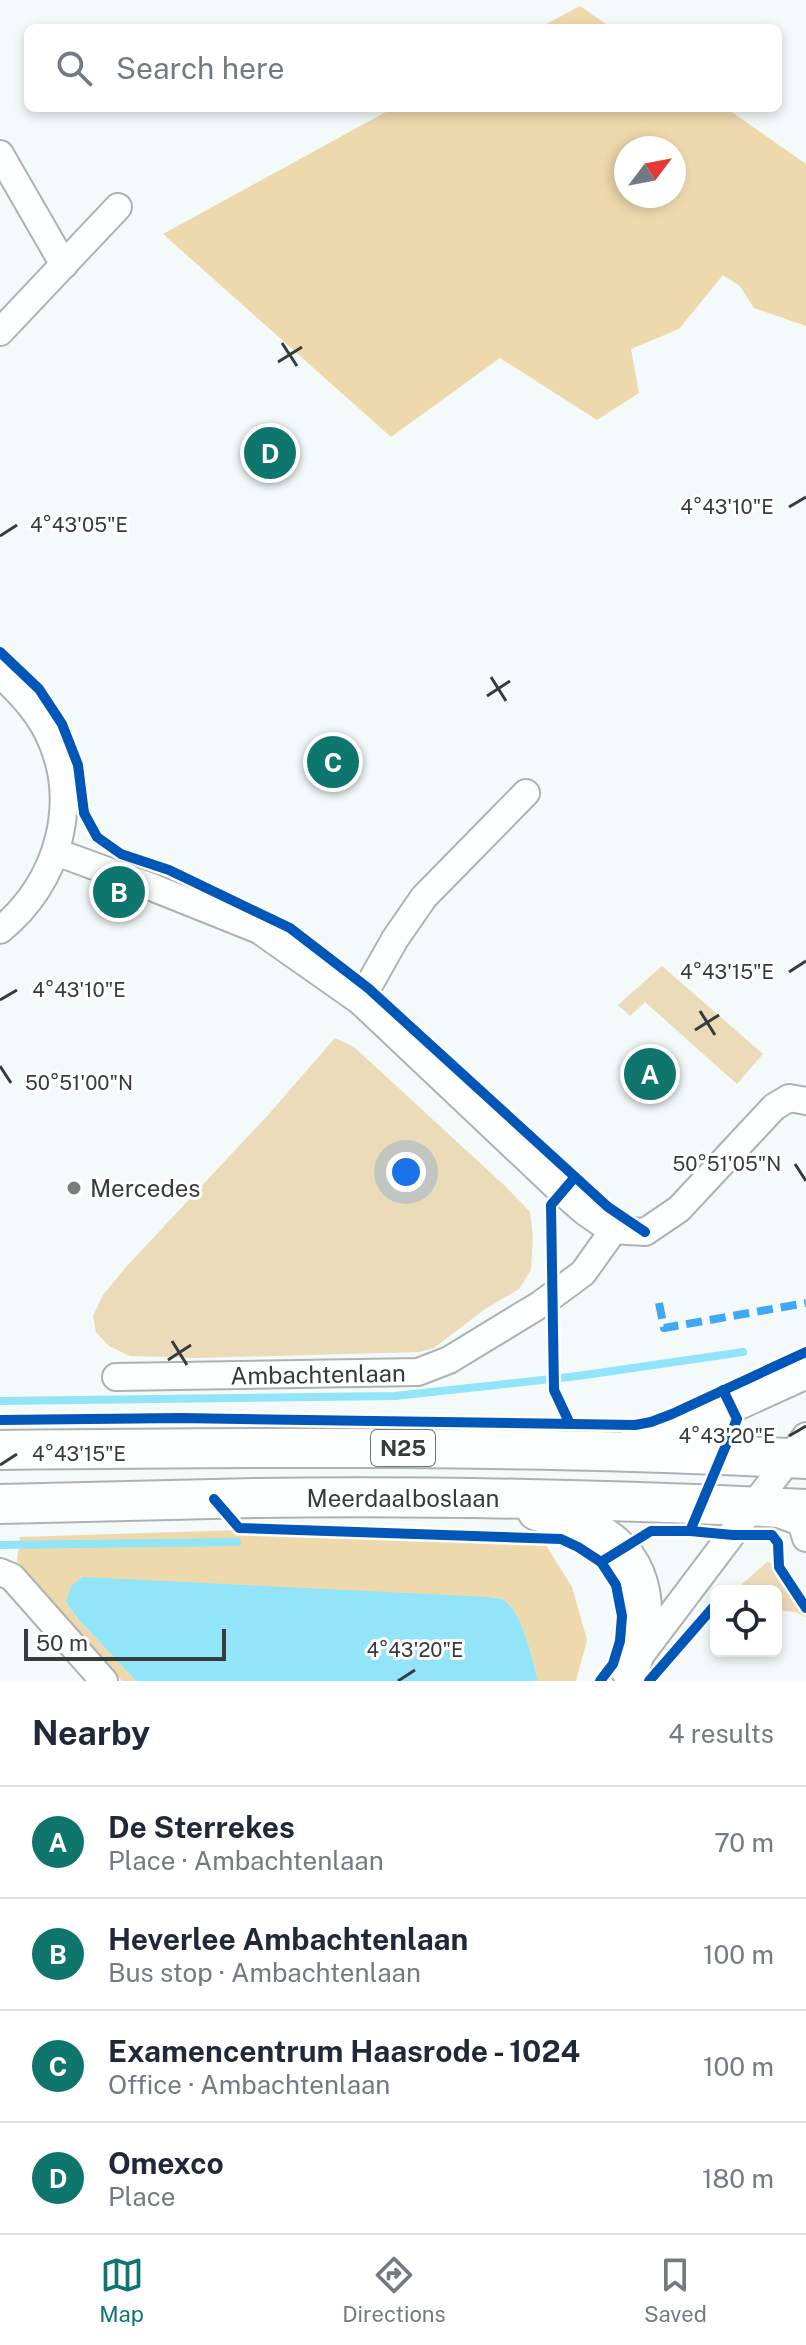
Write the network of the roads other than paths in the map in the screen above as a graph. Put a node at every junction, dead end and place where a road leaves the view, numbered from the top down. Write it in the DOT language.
graph roads {
  1 [pos="0,154"];
  2 [pos="118,207"];
  3 [pos="64,265"];
  4 [pos="0,332"];
  5 [pos="0,674"];
  6 [pos="526,793"];
  7 [pos="56,852"];
  8 [pos="0,930"];
  9 [pos="360,1001"];
  10 [pos="806,1101"];
  11 [pos="611,1230"];
  12 [pos="806,1369"];
  13 [pos="116,1377"];
  14 [pos="0,1450"];
  15 [pos="625,1451"];
  16 [pos="801,1451"];
  17 [pos="475,1498"];
  18 [pos="0,1504"];
  19 [pos="755,1506"];
  20 [pos="806,1509"];
  21 [pos="806,1538"];
  22 [pos="0,1572"];
  23 [pos="626,1675"];
  24 [pos="104,1681"];
  1 -- 3 [label="street"];
  2 -- 3 [label="street"];
  3 -- 4 [label="street"];
  5 -- 7 [label="street"];
  6 -- 9 [label="street"];
  7 -- 8 [label="street"];
  7 -- 9 [label="street"];
  9 -- 11 [label="street"];
  10 -- 11 [label="street"];
  11 -- 13 [label="street, Ambachtenlaan"];
  12 -- 15 [label="highway"];
  14 -- 15 [label="highway, Meerdaalboslaan / N25"];
  15 -- 16 [label="highway, Meerdaalboslaan / N25"];
  16 -- 19 [label="street"];
  17 -- 18 [label="highway, Meerdaalboslaan / N25"];
  17 -- 19 [label="highway, Meerdaalboslaan / N25"];
  17 -- 23 [label="highway"];
  19 -- 20 [label="highway, Meerdaalboslaan / N25"];
  19 -- 21 [label="street"];
  19 -- 23 [label="street"];
  22 -- 24 [label="street"];
}
